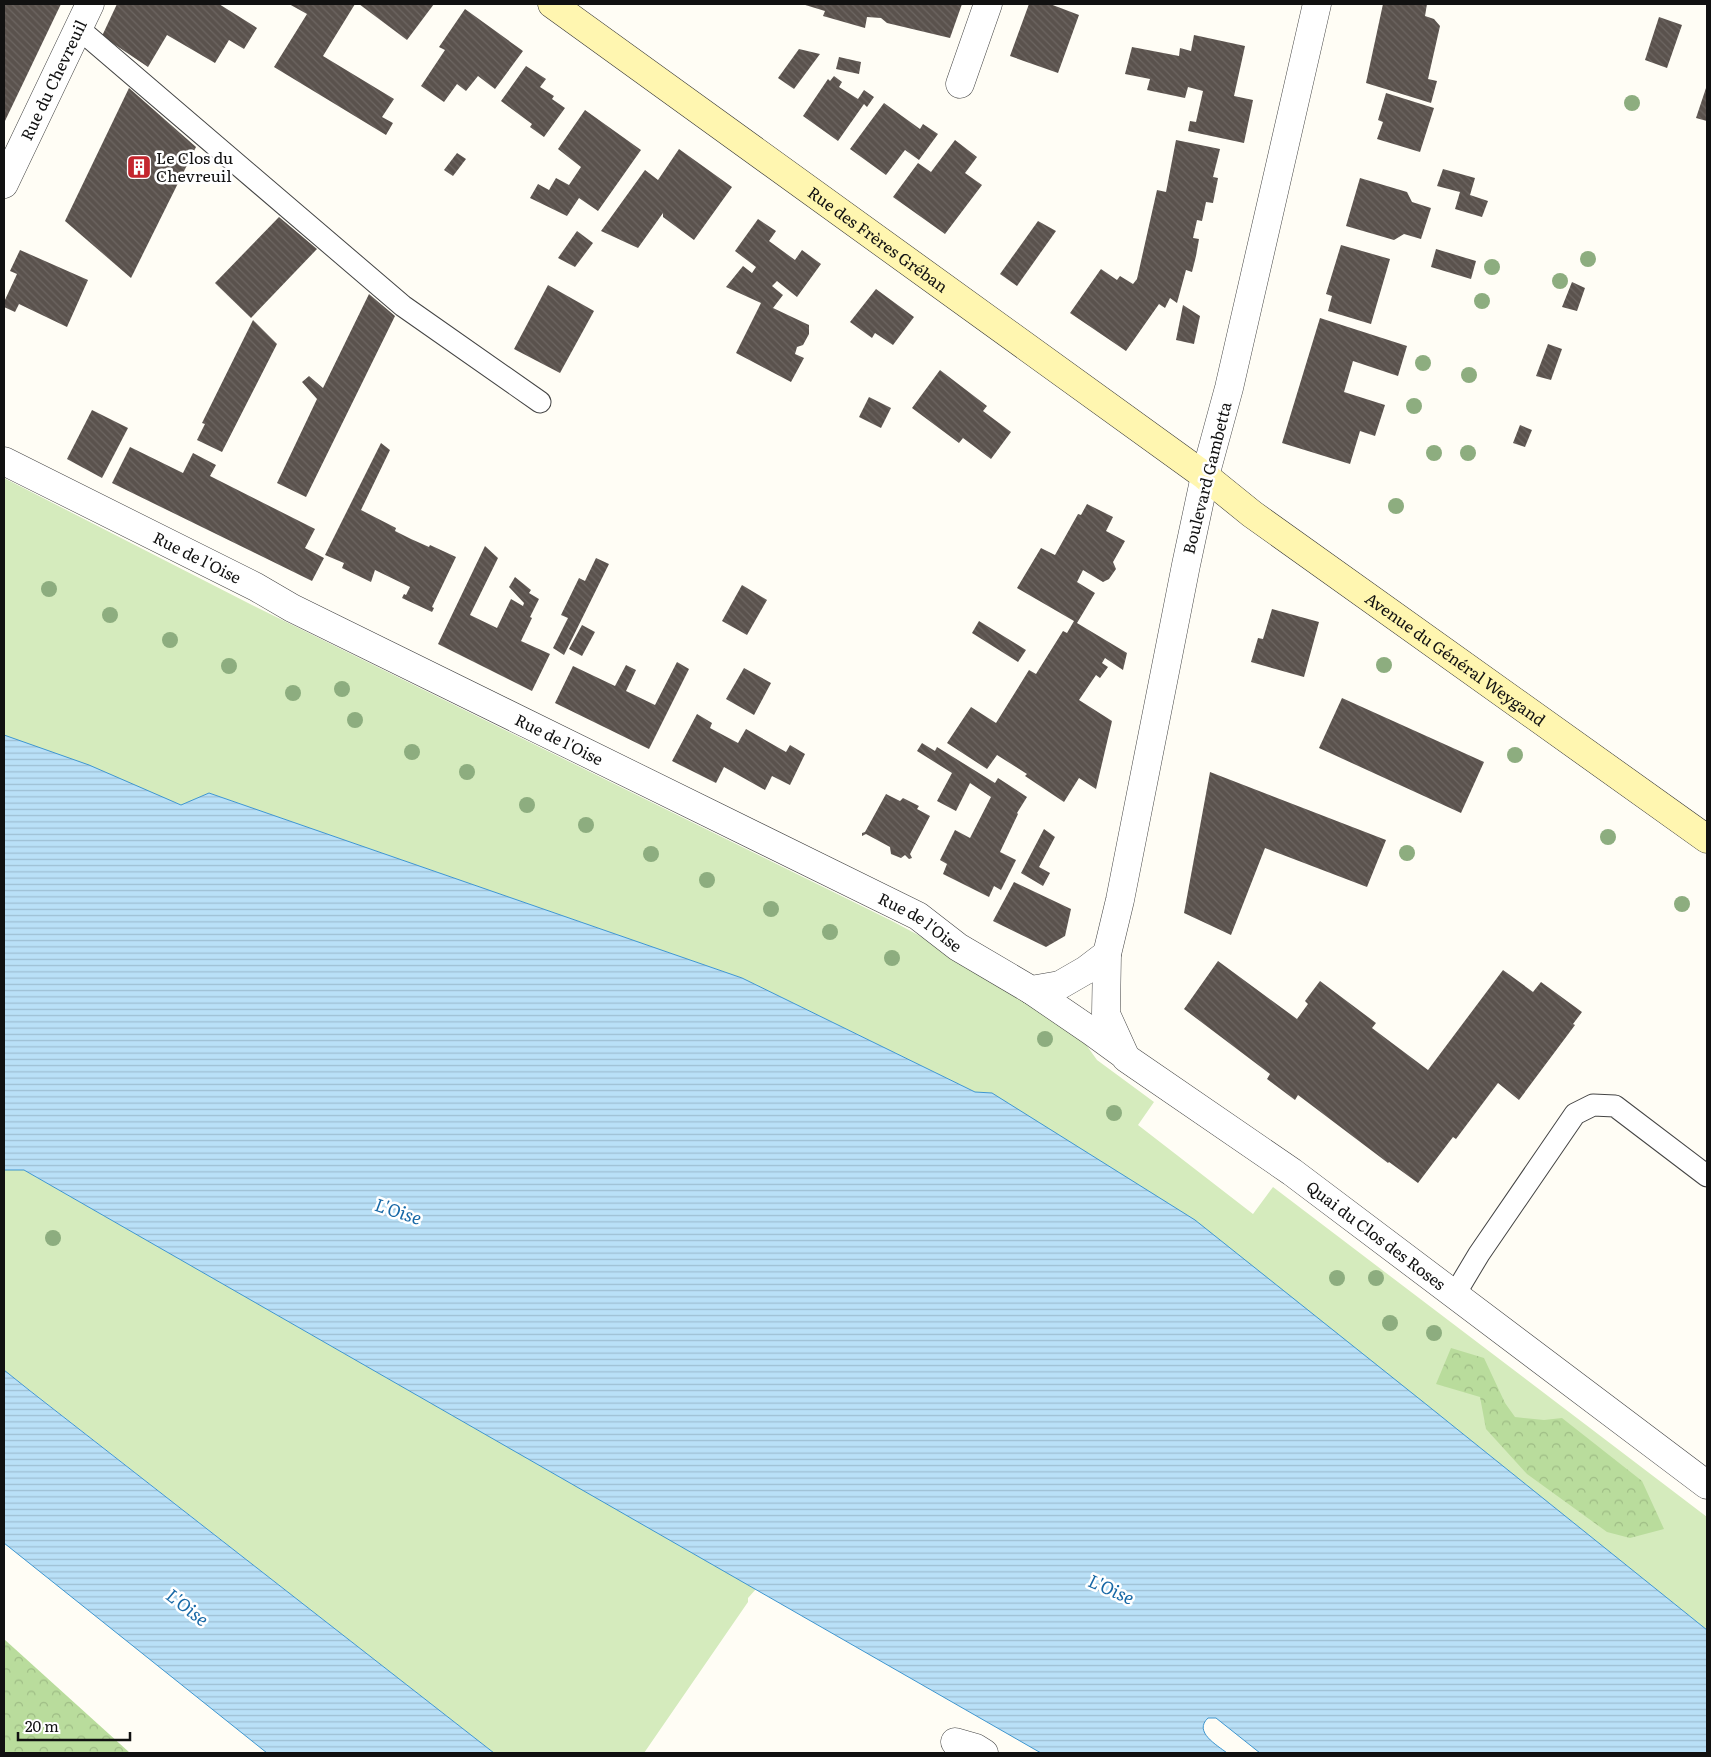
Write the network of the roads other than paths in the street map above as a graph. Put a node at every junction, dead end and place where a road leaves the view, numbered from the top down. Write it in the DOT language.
graph roads {
  1 [pos="90,4"];
  2 [pos="552,4"];
  3 [pos="988,4"];
  4 [pos="1317,4"];
  5 [pos="78,28"];
  6 [pos="960,84"];
  7 [pos="11,151"];
  8 [pos="4,184"];
  9 [pos="540,402"];
  10 [pos="4,461"];
  11 [pos="1205,476"];
  12 [pos="1707,839"];
  13 [pos="1107,954"];
  14 [pos="1031,990"];
  15 [pos="1126,1058"];
  16 [pos="1707,1176"];
  17 [pos="1455,1294"];
  18 [pos="1707,1485"];
  19 [pos="955,1742"];
  20 [pos="984,1753"];
  1 -- 5 [label="street, Rue du Chevreuil"];
  2 -- 11 [label="main road, Rue des Frères Gréban"];
  3 -- 6 [label="street"];
  4 -- 11 [label="street, Boulevard Gambetta"];
  5 -- 7 [label="street, Rue du Chevreuil"];
  5 -- 9 [label="lane"];
  7 -- 8 [label="street, Rue du Chevreuil"];
  10 -- 14 [label="street, Rue de l'Oise"];
  11 -- 12 [label="main road, Avenue du Général Weygand"];
  11 -- 13 [label="street, Boulevard Gambetta"];
  13 -- 14 [label="street"];
  13 -- 15 [label="street"];
  14 -- 15 [label="street, Rue de l'Oise"];
  15 -- 17 [label="street, Quai du Clos des Roses"];
  16 -- 17 [label="lane"];
  17 -- 18 [label="street, Quai du Clos des Roses"];
  19 -- 20 [label="street"];
}
